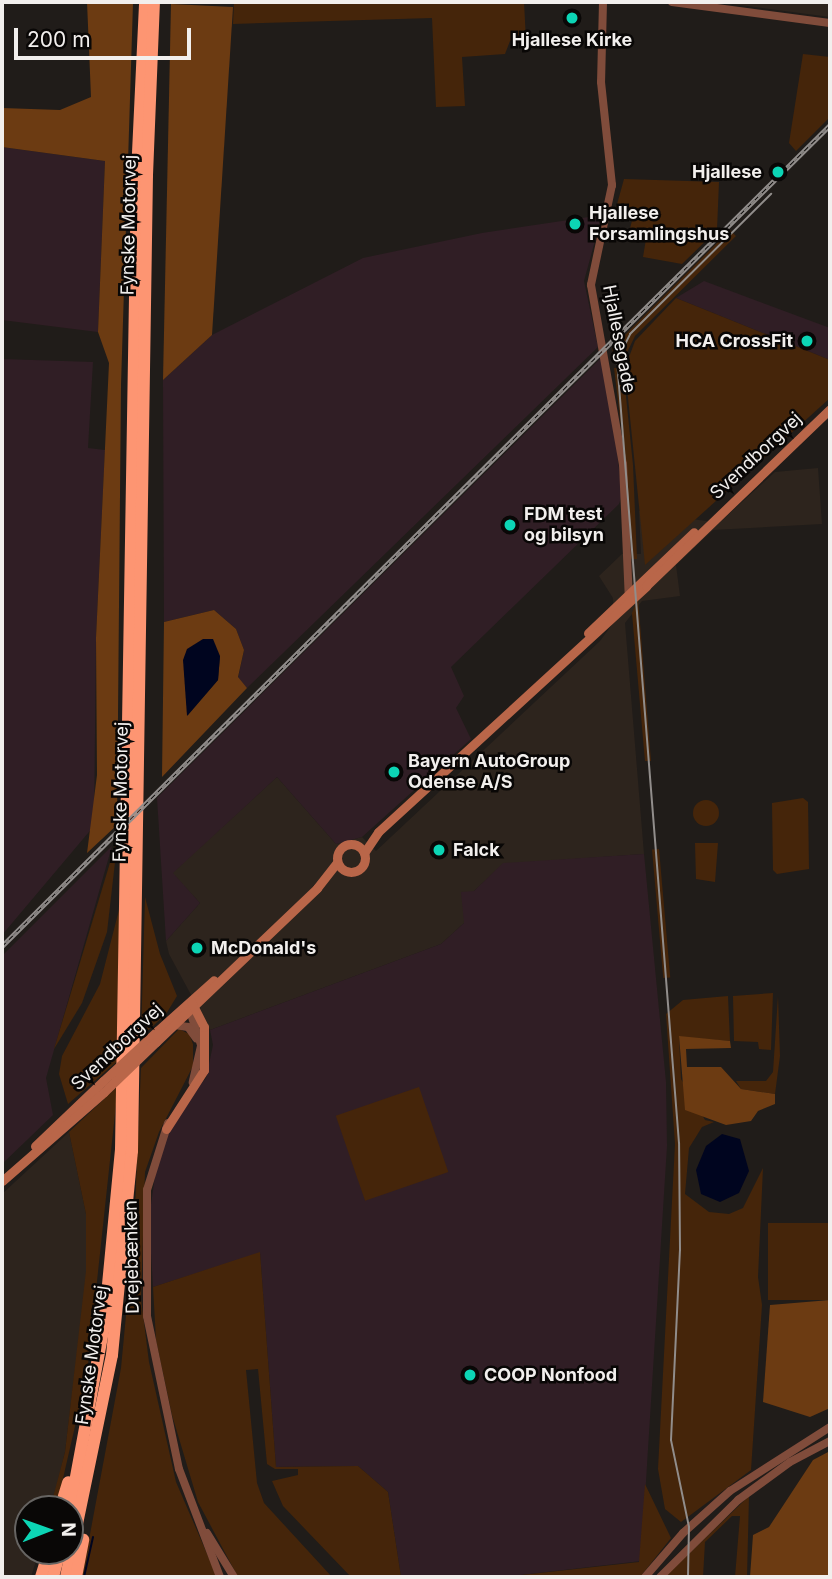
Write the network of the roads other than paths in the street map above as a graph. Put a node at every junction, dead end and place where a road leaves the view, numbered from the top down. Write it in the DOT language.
graph roads {
  1 [pos="145,2"];
  2 [pos="154,2"];
  3 [pos="603,2"];
  4 [pos="673,2"];
  5 [pos="830,23"];
  6 [pos="830,409"];
  7 [pos="704,526"];
  8 [pos="628,590"];
  9 [pos="629,602"];
  10 [pos="580,643"];
  11 [pos="360,849"];
  12 [pos="337,862"];
  13 [pos="344,871"];
  14 [pos="317,888"];
  15 [pos="191,1006"];
  16 [pos="174,1025"];
  17 [pos="197,1072"];
  18 [pos="166,1129"];
  19 [pos="13,1171"];
  20 [pos="2,1181"];
  21 [pos="112,1356"];
  22 [pos="830,1427"];
  23 [pos="85,1439"];
  24 [pos="830,1441"];
  25 [pos="65,1495"];
  26 [pos="73,1495"];
  27 [pos="199,1518"];
  28 [pos="66,1577"];
  29 [pos="76,1577"];
  30 [pos="220,1577"];
  31 [pos="234,1577"];
  32 [pos="645,1577"];
  33 [pos="660,1577"];
  1 -- 23 [label="highway, Fynske Motorvej"];
  2 -- 21 [label="highway, Fynske Motorvej"];
  3 -- 8 [label="street, Hjallesegade"];
  4 -- 5 [label="street"];
  6 -- 7 [label="main road, Svendborgvej"];
  7 -- 8 [label="main road, Svendborgvej"];
  7 -- 9 [label="main road, Svendborgvej"];
  8 -- 9 [label="street, Hjallesegade"];
  8 -- 10 [label="main road, Svendborgvej"];
  9 -- 10 [label="main road, Svendborgvej"];
  10 -- 11 [label="main road, Svendborgvej"];
  11 -- 12 [label="main road, Svendborgvej"];
  11 -- 13 [label="main road, Svendborgvej"];
  12 -- 13 [label="main road"];
  12 -- 14 [label="main road, Svendborgvej"];
  13 -- 14 [label="main road, Svendborgvej"];
  14 -- 15 [label="main road, Svendborgvej"];
  15 -- 16 [label="main road, Svendborgvej"];
  15 -- 17 [label="street, Drejebænken"];
  15 -- 18 [label="main road"];
  15 -- 19 [label="main road, Svendborgvej, bridge"];
  16 -- 17 [label="street"];
  16 -- 19 [label="main road, Svendborgvej, bridge"];
  17 -- 18 [label="street, Drejebænken"];
  18 -- 27 [label="street, Drejebænken"];
  19 -- 20 [label="main road, Svendborgvej"];
  21 -- 28 [label="highway, Fynske Motorvej"];
  21 -- 29 [label="highway"];
  22 -- 32 [label="street"];
  23 -- 25 [label="highway"];
  23 -- 26 [label="highway, Fynske Motorvej"];
  24 -- 33 [label="street"];
  27 -- 30 [label="street, Drejebænken"];
  27 -- 31 [label="street, Drejebænken"];
}
